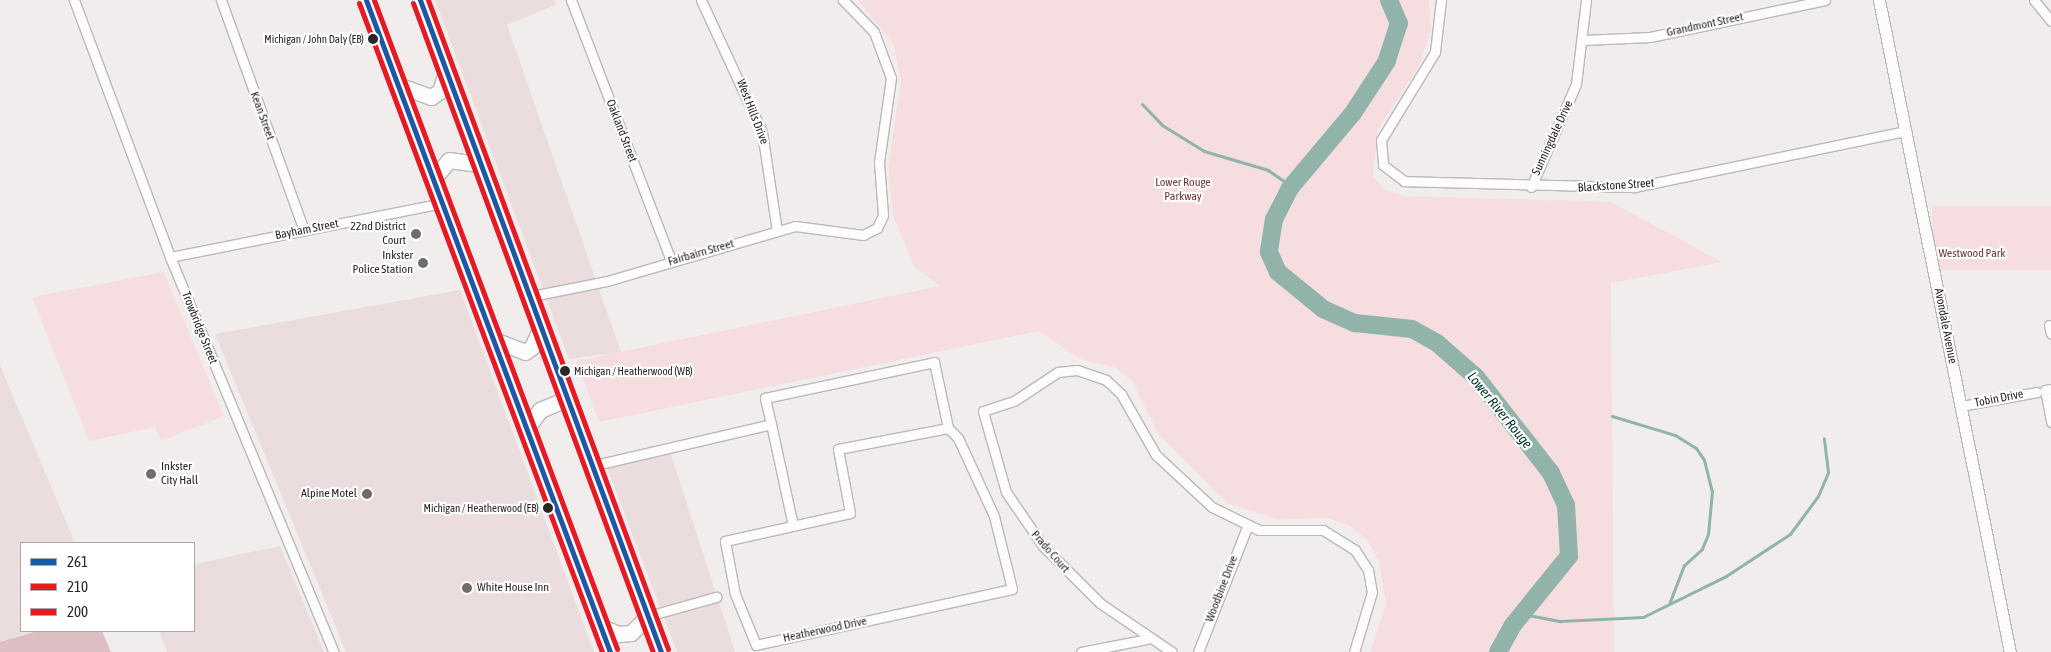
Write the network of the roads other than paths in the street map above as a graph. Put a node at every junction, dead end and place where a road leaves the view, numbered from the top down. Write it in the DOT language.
graph roads {
  1 [pos="74,0"];
  2 [pos="221,0"];
  3 [pos="366,0"];
  4 [pos="420,0"];
  5 [pos="571,0"];
  6 [pos="701,0"];
  7 [pos="844,0"];
  8 [pos="1441,0"];
  9 [pos="1586,0"];
  10 [pos="1825,0"];
  11 [pos="1879,0"];
  12 [pos="2034,0"];
  13 [pos="2051,21"];
  14 [pos="1584,40"];
  15 [pos="446,72"];
  16 [pos="398,85"];
  17 [pos="1906,131"];
  18 [pos="479,164"];
  19 [pos="434,178"];
  20 [pos="1531,187"];
  21 [pos="443,203"];
  22 [pos="304,231"];
  23 [pos="777,231"];
  24 [pos="170,257"];
  25 [pos="671,261"];
  26 [pos="527,297"];
  27 [pos="540,330"];
  28 [pos="494,340"];
  29 [pos="2051,389"];
  30 [pos="2036,392"];
  31 [pos="566,399"];
  32 [pos="1961,406"];
  33 [pos="2051,422"];
  34 [pos="771,424"];
  35 [pos="527,428"];
  36 [pos="948,428"];
  37 [pos="592,466"];
  38 [pos="793,526"];
  39 [pos="1247,527"];
  40 [pos="716,597"];
  41 [pos="648,616"];
  42 [pos="600,626"];
  43 [pos="1147,639"];
  44 [pos="334,652"];
  45 [pos="610,652"];
  46 [pos="661,652"];
  47 [pos="1081,652"];
  48 [pos="1172,652"];
  49 [pos="1198,652"];
  50 [pos="1354,652"];
  51 [pos="2010,652"];
  1 -- 24 [label="street, Trowbridge Street"];
  2 -- 22 [label="street, Kean Street"];
  3 -- 16 [label="main road"];
  4 -- 15 [label="main road"];
  5 -- 25 [label="street, Oakland Street"];
  6 -- 23 [label="street, West Hills Drive"];
  7 -- 23 [label="street, Fairbairn Street"];
  8 -- 20 [label="street, Blackstone Street"];
  9 -- 14 [label="street, Sunningdale Drive"];
  10 -- 14 [label="street, Grandmont Street"];
  11 -- 17 [label="street, Avondale Avenue"];
  12 -- 13 [label="street"];
  14 -- 20 [label="street, Sunningdale Drive"];
  15 -- 16 [label="main road"];
  15 -- 18 [label="main road"];
  16 -- 19 [label="main road"];
  17 -- 20 [label="street, Blackstone Street"];
  17 -- 32 [label="street, Avondale Avenue"];
  18 -- 19 [label="main road"];
  18 -- 26 [label="main road"];
  19 -- 21 [label="main road"];
  21 -- 22 [label="street, Bayham Street"];
  21 -- 28 [label="main road"];
  22 -- 24 [label="street, Bayham Street"];
  23 -- 25 [label="street, Fairbairn Street"];
  24 -- 44 [label="street, Trowbridge Street"];
  25 -- 26 [label="street, Fairbairn Street"];
  26 -- 27 [label="main road"];
  27 -- 28 [label="main road"];
  27 -- 31 [label="main road"];
  28 -- 35 [label="main road"];
  29 -- 33 [label="street"];
  30 -- 32 [label="street, Tobin Drive"];
  31 -- 35 [label="main road"];
  31 -- 37 [label="main road"];
  32 -- 51 [label="street, Avondale Avenue"];
  34 -- 36 [label="street, Heatherwood Drive"];
  34 -- 37 [label="street"];
  34 -- 38 [label="street"];
  35 -- 42 [label="main road"];
  36 -- 38 [label="street, Heatherwood Drive"];
  36 -- 38 [label="street, Heatherwood Drive"];
  37 -- 41 [label="main road"];
  39 -- 43 [label="street, Prado Court"];
  39 -- 49 [label="street, Woodbine Drive"];
  39 -- 50 [label="street"];
  40 -- 41 [label="street"];
  41 -- 42 [label="main road"];
  41 -- 46 [label="main road"];
  42 -- 45 [label="main road"];
  43 -- 47 [label="street"];
  43 -- 48 [label="street, Prado Court"];
}
